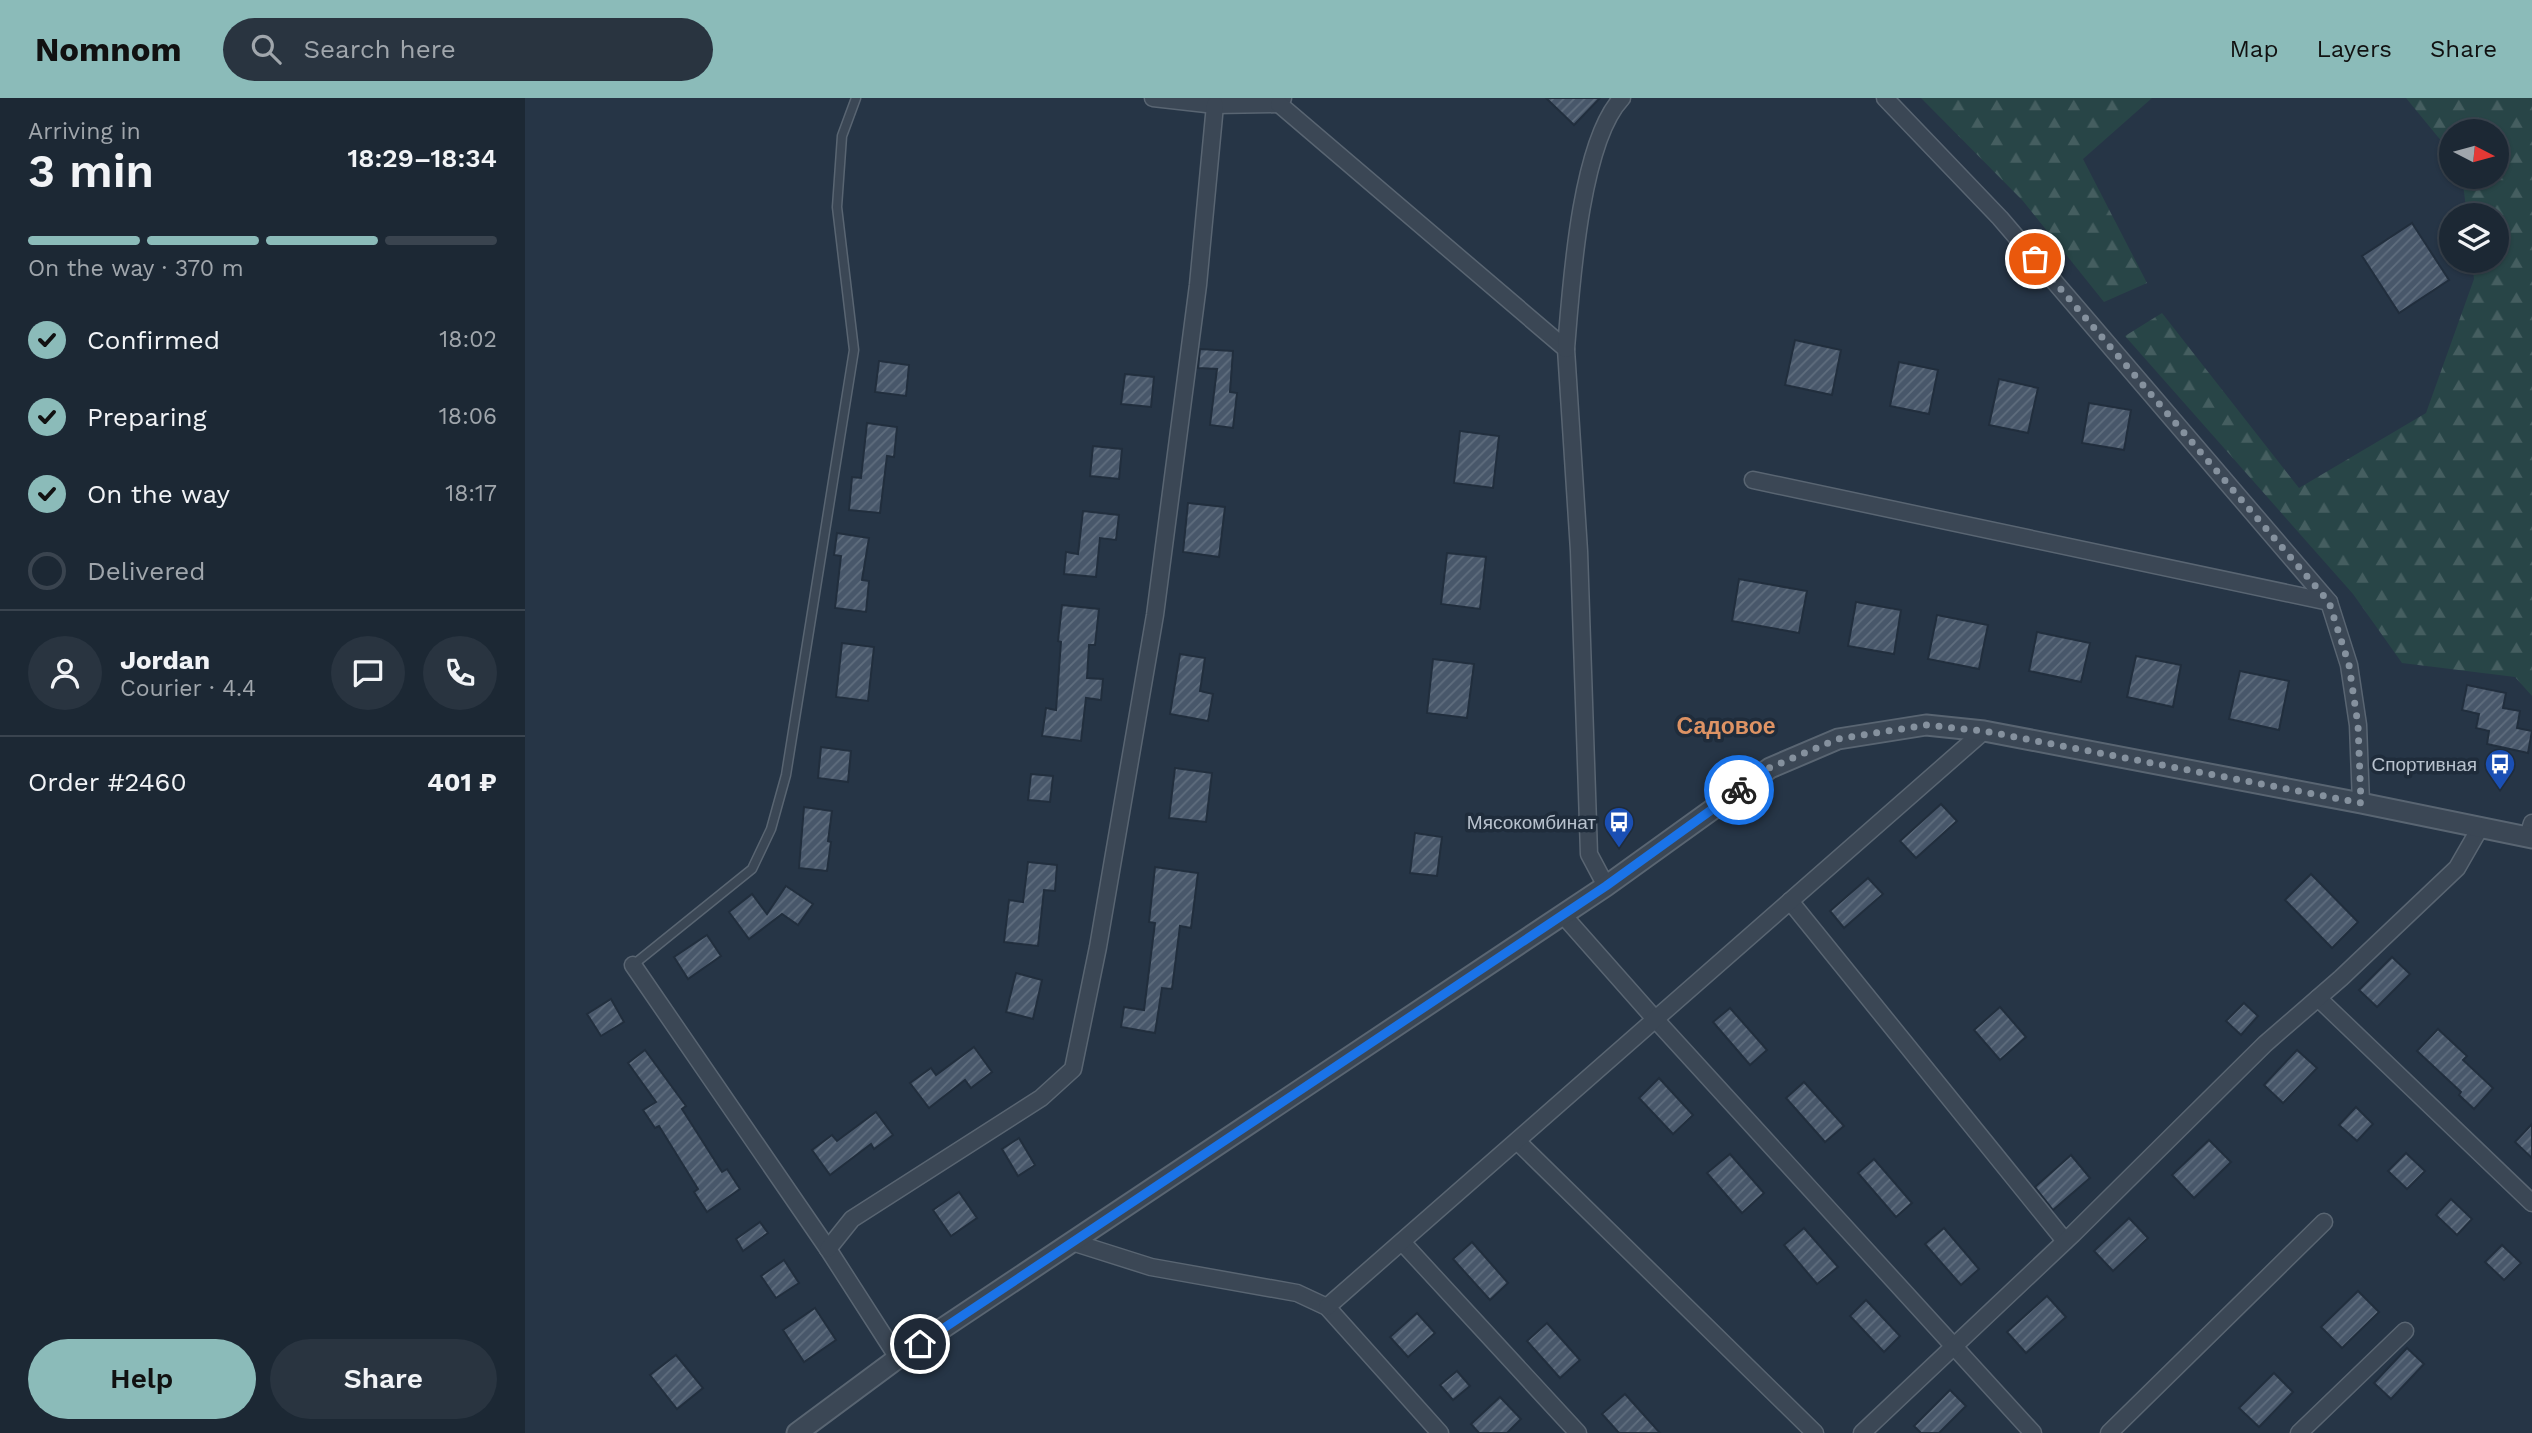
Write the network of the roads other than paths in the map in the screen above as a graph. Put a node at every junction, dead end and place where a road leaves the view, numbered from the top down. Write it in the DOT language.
graph roads {
  1 [pos="856,98"];
  2 [pos="1153,98"];
  3 [pos="1622,98"];
  4 [pos="1885,98"];
  5 [pos="1281,101"];
  6 [pos="1215,105"];
  7 [pos="1566,349"];
  8 [pos="1753,480"];
  9 [pos="2329,602"];
  10 [pos="1984,731"];
  11 [pos="2361,803"];
  12 [pos="2480,828"];
  13 [pos="2531,833"];
  14 [pos="1606,886"];
  15 [pos="1790,901"];
  16 [pos="1563,915"];
  17 [pos="633,965"];
  18 [pos="2318,998"];
  19 [pos="1655,1019"];
  20 [pos="1517,1140"];
  21 [pos="2532,1203"];
  22 [pos="2324,1222"];
  23 [pos="2065,1241"];
  24 [pos="1072,1242"];
  25 [pos="1402,1242"];
  26 [pos="828,1249"];
  27 [pos="1327,1307"];
  28 [pos="2405,1331"];
  29 [pos="1952,1345"];
  30 [pos="898,1358"];
  31 [pos="797,1433"];
  32 [pos="1440,1433"];
  33 [pos="1578,1433"];
  34 [pos="1815,1433"];
  35 [pos="1862,1433"];
  36 [pos="2033,1433"];
  37 [pos="2109,1433"];
  38 [pos="2299,1433"];
  1 -- 17 [label="lane"];
  2 -- 6 [label="street"];
  3 -- 7 [label="street"];
  4 -- 9 [label="street"];
  5 -- 6 [label="street"];
  5 -- 7 [label="street"];
  6 -- 26 [label="street"];
  7 -- 14 [label="street"];
  8 -- 9 [label="street"];
  9 -- 11 [label="street"];
  10 -- 11 [label="street"];
  10 -- 14 [label="street"];
  10 -- 15 [label="street"];
  11 -- 12 [label="street"];
  12 -- 13 [label="street"];
  12 -- 18 [label="street"];
  14 -- 16 [label="street"];
  15 -- 19 [label="street"];
  15 -- 23 [label="street"];
  16 -- 19 [label="street"];
  16 -- 24 [label="street"];
  17 -- 26 [label="street"];
  18 -- 21 [label="street"];
  18 -- 23 [label="street"];
  19 -- 20 [label="street"];
  19 -- 29 [label="street"];
  20 -- 25 [label="street"];
  20 -- 34 [label="street"];
  22 -- 37 [label="street"];
  23 -- 29 [label="street"];
  24 -- 27 [label="street"];
  24 -- 30 [label="street"];
  25 -- 27 [label="street"];
  25 -- 33 [label="street"];
  26 -- 30 [label="street"];
  27 -- 32 [label="street"];
  28 -- 38 [label="street"];
  29 -- 35 [label="street"];
  29 -- 36 [label="street"];
  30 -- 31 [label="street"];
}
